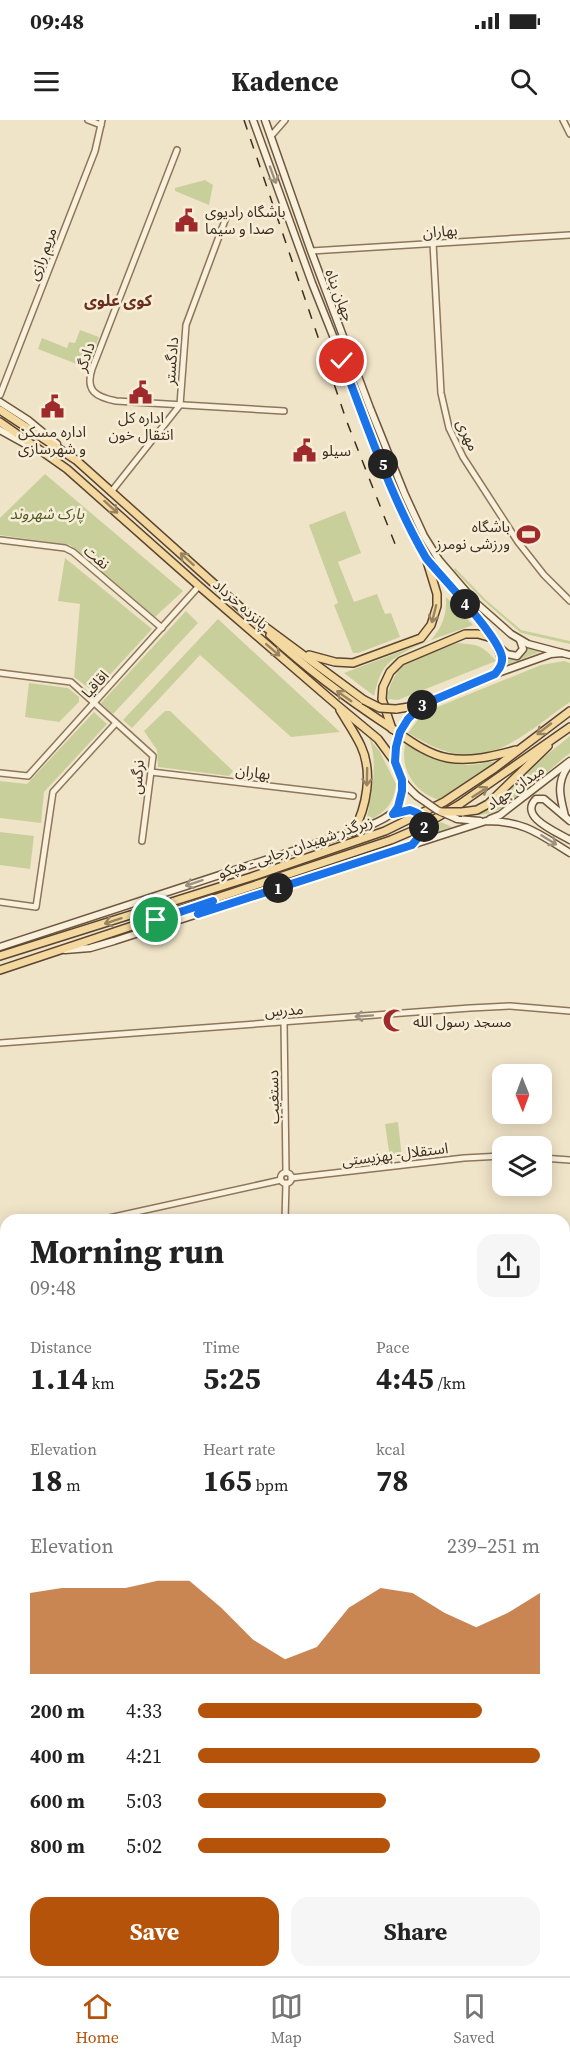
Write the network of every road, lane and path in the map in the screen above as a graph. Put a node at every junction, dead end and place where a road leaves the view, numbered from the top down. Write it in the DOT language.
graph roads {
  1 [pos="88,120"];
  2 [pos="253,120"];
  3 [pos="265,120"];
  4 [pos="285,120"];
  5 [pos="563,120"];
  6 [pos="101,122"];
  7 [pos="570,134"];
  8 [pos="271,136"];
  9 [pos="177,150"];
  10 [pos="227,215"];
  11 [pos="570,235"];
  12 [pos="433,243"];
  13 [pos="311,251"];
  14 [pos="0,395"];
  15 [pos="0,402"];
  16 [pos="180,405"];
  17 [pos="0,410"];
  18 [pos="284,411"];
  19 [pos="0,422"];
  20 [pos="0,430"];
  21 [pos="76,460"];
  22 [pos="67,469"];
  23 [pos="111,492"];
  24 [pos="0,540"];
  25 [pos="426,558"];
  26 [pos="200,586"];
  27 [pos="570,601"];
  28 [pos="249,615"];
  29 [pos="162,628"];
  30 [pos="520,639"];
  31 [pos="494,641"];
  32 [pos="301,653"];
  33 [pos="562,653"];
  34 [pos="570,655"];
  35 [pos="0,673"];
  36 [pos="495,674"];
  37 [pos="94,703"];
  38 [pos="337,705"];
  39 [pos="422,705"];
  40 [pos="570,711"];
  41 [pos="116,723"];
  42 [pos="570,727"];
  43 [pos="392,729"];
  44 [pos="557,736"];
  45 [pos="518,749"];
  46 [pos="395,762"];
  47 [pos="570,762"];
  48 [pos="151,772"];
  49 [pos="0,773"];
  50 [pos="402,780"];
  51 [pos="352,796"];
  52 [pos="442,812"];
  53 [pos="393,814"];
  54 [pos="460,815"];
  55 [pos="567,819"];
  56 [pos="486,821"];
  57 [pos="353,832"];
  58 [pos="570,840"];
  59 [pos="142,841"];
  60 [pos="412,845"];
  61 [pos="570,854"];
  62 [pos="213,901"];
  63 [pos="0,902"];
  64 [pos="198,914"];
  65 [pos="0,947"];
  66 [pos="61,951"];
  67 [pos="0,956"];
  68 [pos="0,970"];
  69 [pos="570,1011"];
  70 [pos="284,1022"];
  71 [pos="0,1043"];
  72 [pos="492,1157"];
  73 [pos="552,1159"];
  74 [pos="570,1160"];
  75 [pos="286,1173"];
  76 [pos="291,1178"];
  77 [pos="283,1182"];
  78 [pos="129,1214"];
  79 [pos="285,1214"];
  1 -- 6 [label="street"];
  2 -- 25 [label="main road, جهان پناه, one-way"];
  3 -- 8 [label="main road, جهان پناه"];
  4 -- 8 [label="street"];
  5 -- 7 [label="street"];
  6 -- 14 [label="street, مریم رازی"];
  8 -- 13 [label="main road, جهان پناه"];
  9 -- 16 [label="street, دادگر"];
  10 -- 16 [label="street, دادگستر"];
  11 -- 12 [label="street, بهاران"];
  12 -- 13 [label="street, بهاران"];
  12 -- 27 [label="street, مهری"];
  13 -- 30 [label="main road, جهان پناه"];
  15 -- 21 [label="main road, پانزده خرداد"];
  16 -- 18 [label="street, دادگر"];
  16 -- 23 [label="street, دادگستر"];
  17 -- 21 [label="main road, پانزده خرداد"];
  19 -- 22 [label="main road, پانزده خرداد"];
  20 -- 22 [label="main road, پانزده خرداد"];
  21 -- 23 [label="main road, پانزده خرداد"];
  22 -- 26 [label="main road, پانزده خرداد, one-way"];
  28 -- 23 [label="main road, پانزده خرداد, one-way"];
  24 -- 29 [label="street, نفت"];
  25 -- 31 [label="main road, جهان پناه"];
  25 -- 32 [label="main road, one-way"];
  26 -- 29 [label="street, اقاقیا"];
  26 -- 38 [label="main road, پانزده خرداد, one-way"];
  28 -- 32 [label="main road, پانزده خرداد"];
  43 -- 28 [label="main road, one-way"];
  29 -- 37 [label="street, اقاقیا"];
  30 -- 31 [label="main road"];
  30 -- 33 [label="main road, جهان پناه"];
  31 -- 36 [label="main road"];
  31 -- 43 [label="main road"];
  32 -- 39 [label="main road, پانزده خرداد, bridge"];
  33 -- 34 [label="main road"];
  33 -- 36 [label="main road"];
  35 -- 37 [label="street, نرگس"];
  36 -- 39 [label="main road"];
  37 -- 41 [label="street, نرگس"];
  37 -- 49 [label="street, اقاقیا"];
  38 -- 46 [label="main road, پانزده خرداد"];
  38 -- 57 [label="main road, one-way"];
  39 -- 46 [label="main road, bridge"];
  40 -- 45 [label="main road, زیرگذر شهیدان رجایی - هپکو, one-way"];
  41 -- 48 [label="street, نرگس"];
  41 -- 63 [label="street"];
  42 -- 44 [label="main road, زیرگذر شهیدان رجایی - هپکو"];
  43 -- 45 [label="main road"];
  44 -- 54 [label="main road"];
  62 -- 44 [label="main road, زیرگذر شهیدان رجایی - هپکو, one-way"];
  45 -- 67 [label="main road, زیرگذر شهیدان رجایی - هپکو, one-way"];
  46 -- 50 [label="main road"];
  47 -- 55 [label="main road"];
  47 -- 56 [label="main road, میدان جهاد"];
  48 -- 51 [label="street, بهاران"];
  48 -- 59 [label="street, نرگس"];
  50 -- 52 [label="main road, bridge"];
  50 -- 53 [label="main road"];
  52 -- 54 [label="main road, bridge"];
  53 -- 57 [label="main road"];
  53 -- 60 [label="main road, bridge"];
  54 -- 56 [label="main road, میدان جهاد"];
  55 -- 58 [label="main road"];
  56 -- 60 [label="main road"];
  56 -- 61 [label="main road, one-way"];
  57 -- 65 [label="main road, one-way"];
  60 -- 64 [label="main road"];
  62 -- 64 [label="main road"];
  62 -- 66 [label="main road, زیرگذر شهیدان رجایی - هپکو"];
  64 -- 66 [label="main road"];
  66 -- 68 [label="main road, زیرگذر شهیدان رجایی - هپکو"];
  69 -- 70 [label="street, مدرس, one-way"];
  70 -- 71 [label="street, مدرس"];
  70 -- 75 [label="street, دستغیب"];
  72 -- 76 [label="street, استقلال- بهزیستی"];
  73 -- 74 [label="street"];
  75 -- 76 [label="street"];
  75 -- 77 [label="street"];
  76 -- 77 [label="street"];
  77 -- 78 [label="street"];
  77 -- 79 [label="street"];
}
